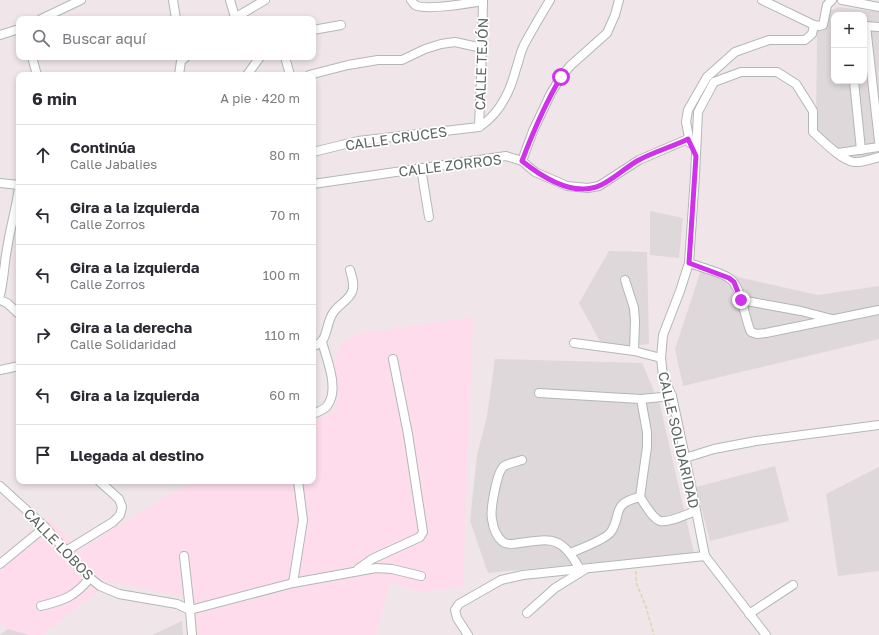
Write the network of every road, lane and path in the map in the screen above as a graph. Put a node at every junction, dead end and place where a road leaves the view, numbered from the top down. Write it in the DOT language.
graph roads {
  1 [pos="82,0"];
  2 [pos="173,0"];
  3 [pos="230,0"];
  4 [pos="265,0"];
  5 [pos="411,0"];
  6 [pos="550,0"];
  7 [pos="619,0"];
  8 [pos="762,0"];
  9 [pos="832,0"];
  10 [pos="842,0"];
  11 [pos="483,1"];
  12 [pos="443,3"];
  13 [pos="879,7"];
  14 [pos="47,16"];
  15 [pos="176,16"];
  16 [pos="234,16"];
  17 [pos="237,16"];
  18 [pos="341,24"];
  19 [pos="814,25"];
  20 [pos="867,26"];
  21 [pos="879,27"];
  22 [pos="316,29"];
  23 [pos="16,30"];
  24 [pos="0,35"];
  25 [pos="867,42"];
  26 [pos="482,48"];
  27 [pos="33,60"];
  28 [pos="182,60"];
  29 [pos="258,60"];
  30 [pos="286,60"];
  31 [pos="36,72"];
  32 [pos="180,72"];
  33 [pos="249,72"];
  34 [pos="289,72"];
  35 [pos="316,73"];
  36 [pos="854,84"];
  37 [pos="479,127"];
  38 [pos="688,139"];
  39 [pos="879,141"];
  40 [pos="879,147"];
  41 [pos="861,150"];
  42 [pos="316,151"];
  43 [pos="838,154"];
  44 [pos="696,156"];
  45 [pos="879,157"];
  46 [pos="522,161"];
  47 [pos="421,168"];
  48 [pos="0,183"];
  49 [pos="316,184"];
  50 [pos="16,185"];
  51 [pos="16,201"];
  52 [pos="429,217"];
  53 [pos="689,263"];
  54 [pos="350,270"];
  55 [pos="625,280"];
  56 [pos="0,295"];
  57 [pos="0,300"];
  58 [pos="741,300"];
  59 [pos="879,310"];
  60 [pos="16,311"];
  61 [pos="834,319"];
  62 [pos="322,342"];
  63 [pos="574,343"];
  64 [pos="316,345"];
  65 [pos="634,351"];
  66 [pos="662,358"];
  67 [pos="393,359"];
  68 [pos="16,367"];
  69 [pos="0,370"];
  70 [pos="539,393"];
  71 [pos="672,396"];
  72 [pos="641,399"];
  73 [pos="316,413"];
  74 [pos="879,425"];
  75 [pos="685,458"];
  76 [pos="522,460"];
  77 [pos="102,484"];
  78 [pos="298,484"];
  79 [pos="0,486"];
  80 [pos="640,497"];
  81 [pos="696,511"];
  82 [pos="45,527"];
  83 [pos="66,551"];
  84 [pos="570,553"];
  85 [pos="184,556"];
  86 [pos="705,556"];
  87 [pos="0,564"];
  88 [pos="636,564"];
  89 [pos="583,569"];
  90 [pos="356,571"];
  91 [pos="421,576"];
  92 [pos="90,578"];
  93 [pos="293,583"];
  94 [pos="793,585"];
  95 [pos="41,606"];
  96 [pos="190,610"];
  97 [pos="527,612"];
  98 [pos="749,614"];
  99 [pos="192,635"];
  100 [pos="468,635"];
  101 [pos="654,635"];
  102 [pos="766,635"];
  1 -- 14 [label="street"];
  2 -- 15 [label="street"];
  3 -- 16 [label="street"];
  4 -- 17 [label="street"];
  5 -- 12 [label="street"];
  6 -- 37 [label="street"];
  7 -- 46 [label="street"];
  8 -- 19 [label="street"];
  9 -- 19 [label="street"];
  10 -- 13 [label="street"];
  11 -- 12 [label="street"];
  11 -- 26 [label="street, CALLE TEJÓN"];
  18 -- 22 [label="street"];
  19 -- 38 [label="street"];
  20 -- 21 [label="street"];
  23 -- 24 [label="street"];
  25 -- 39 [label="street"];
  26 -- 35 [label="street"];
  26 -- 37 [label="street, CALLE TEJÓN"];
  27 -- 31 [label="street"];
  28 -- 32 [label="street"];
  29 -- 33 [label="street"];
  30 -- 34 [label="street"];
  36 -- 41 [label="street"];
  37 -- 42 [label="street, CALLE CRUCES"];
  38 -- 44 [label="street"];
  38 -- 46 [label="street, CALLE ZORROS"];
  40 -- 41 [label="street"];
  41 -- 43 [label="street"];
  43 -- 44 [label="street, CALLE SOLIDARIDAD"];
  43 -- 45 [label="street, CALLE SOLIDARIDAD"];
  44 -- 53 [label="street, CALLE SOLIDARIDAD"];
  46 -- 47 [label="street, CALLE ZORROS"];
  47 -- 49 [label="street, CALLE ZORROS"];
  47 -- 52 [label="street"];
  48 -- 50 [label="street"];
  51 -- 56 [label="street"];
  53 -- 58 [label="street"];
  53 -- 66 [label="street, CALLE SOLIDARIDAD"];
  54 -- 62 [label="street"];
  55 -- 65 [label="street"];
  57 -- 60 [label="street"];
  58 -- 61 [label="street"];
  58 -- 61 [label="street"];
  59 -- 61 [label="street"];
  62 -- 64 [label="street"];
  62 -- 73 [label="street"];
  63 -- 65 [label="street"];
  65 -- 66 [label="street"];
  66 -- 71 [label="street, CALLE SOLIDARIDAD"];
  67 -- 90 [label="street"];
  68 -- 69 [label="street"];
  70 -- 72 [label="street"];
  71 -- 72 [label="street"];
  71 -- 75 [label="street, CALLE SOLIDARIDAD"];
  72 -- 80 [label="street"];
  74 -- 75 [label="street"];
  75 -- 81 [label="street, CALLE SOLIDARIDAD"];
  76 -- 84 [label="street"];
  77 -- 83 [label="street"];
  78 -- 93 [label="street"];
  79 -- 82 [label="street, CALLE LOBOS"];
  80 -- 81 [label="street"];
  80 -- 84 [label="street"];
  81 -- 86 [label="street, CALLE SOLIDARIDAD"];
  82 -- 83 [label="street, CALLE LOBOS"];
  82 -- 87 [label="street"];
  83 -- 92 [label="street, CALLE LOBOS"];
  84 -- 89 [label="street"];
  85 -- 96 [label="street"];
  86 -- 88 [label="street"];
  86 -- 98 [label="street, CALLE SOLIDARIDAD"];
  88 -- 89 [label="street"];
  88 -- 101 [label="path"];
  89 -- 97 [label="street"];
  89 -- 100 [label="street"];
  90 -- 91 [label="street"];
  90 -- 93 [label="street"];
  92 -- 95 [label="street"];
  92 -- 96 [label="street, CALLE LOBOS"];
  93 -- 96 [label="street"];
  94 -- 98 [label="street"];
  96 -- 99 [label="street"];
  98 -- 102 [label="street, CALLE SOLIDARIDAD"];
}
